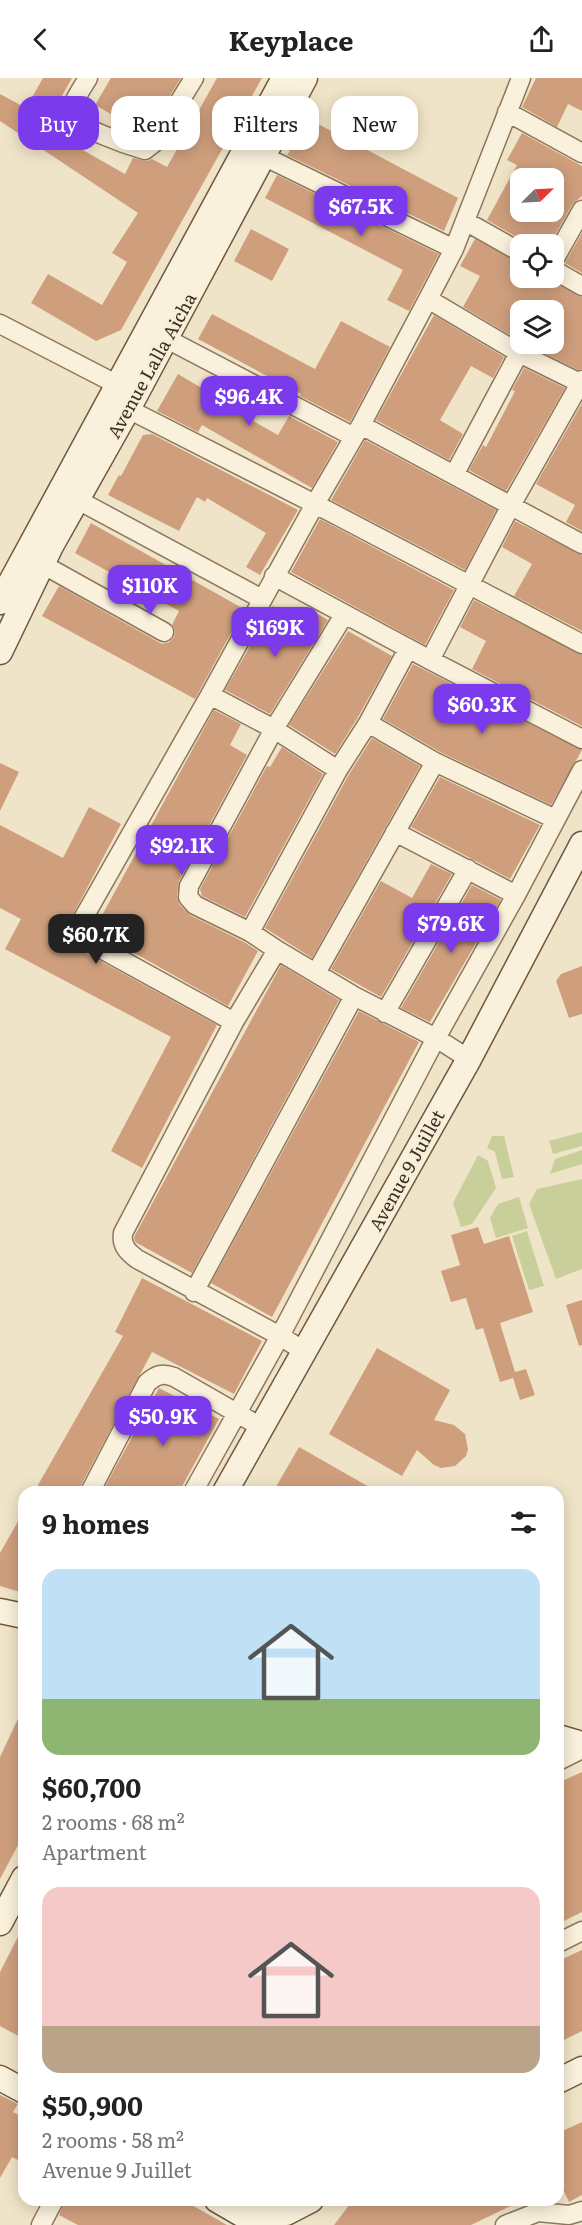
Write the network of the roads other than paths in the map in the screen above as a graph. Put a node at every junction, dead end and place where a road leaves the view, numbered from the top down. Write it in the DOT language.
graph roads {
  1 [pos="88,78"];
  2 [pos="194,78"];
  3 [pos="521,78"];
  4 [pos="290,80"];
  5 [pos="507,112"];
  6 [pos="255,152"];
  7 [pos="582,153"];
  8 [pos="582,210"];
  9 [pos="465,221"];
  10 [pos="564,242"];
  11 [pos="510,246"];
  12 [pos="454,249"];
  13 [pos="564,276"];
  14 [pos="582,286"];
  15 [pos="428,299"];
  16 [pos="0,324"];
  17 [pos="165,338"];
  18 [pos="510,348"];
  19 [pos="518,354"];
  20 [pos="521,354"];
  21 [pos="581,382"];
  22 [pos="118,385"];
  23 [pos="129,410"];
  24 [pos="358,431"];
  25 [pos="454,475"];
  26 [pos="76,499"];
  27 [pos="315,504"];
  28 [pos="510,507"];
  29 [pos="582,544"];
  30 [pos="42,564"];
  31 [pos="274,576"];
  32 [pos="469,585"];
  33 [pos="262,599"];
  34 [pos="0,603"];
  35 [pos="344,615"];
  36 [pos="164,632"];
  37 [pos="582,644"];
  38 [pos="408,649"];
  39 [pos="0,652"];
  40 [pos="429,660"];
  41 [pos="210,695"];
  42 [pos="368,723"];
  43 [pos="274,729"];
  44 [pos="582,739"];
  45 [pos="435,762"];
  46 [pos="582,770"];
  47 [pos="338,771"];
  48 [pos="555,819"];
  49 [pos="395,832"];
  50 [pos="582,844"];
  51 [pos="468,868"];
  52 [pos="516,895"];
  53 [pos="250,932"];
  54 [pos="277,950"];
  55 [pos="316,973"];
  56 [pos="354,996"];
  57 [pos="385,1012"];
  58 [pos="234,1022"];
  59 [pos="436,1038"];
  60 [pos="470,1059"];
  61 [pos="194,1292"];
  62 [pos="280,1336"];
  63 [pos="304,1351"];
  64 [pos="237,1412"];
  65 [pos="261,1427"];
  66 [pos="93,1486"];
  67 [pos="196,1486"];
  68 [pos="228,1486"];
  69 [pos="0,1611"];
  70 [pos="18,1615"];
  71 [pos="564,1739"];
  72 [pos="582,1744"];
  73 [pos="582,1749"];
  74 [pos="564,1758"];
  75 [pos="18,1887"];
  76 [pos="3,1908"];
  77 [pos="582,1931"];
  78 [pos="564,1940"];
  79 [pos="582,2069"];
  80 [pos="0,2078"];
  81 [pos="564,2078"];
  82 [pos="18,2088"];
  83 [pos="51,2206"];
  84 [pos="223,2206"];
  85 [pos="304,2206"];
  86 [pos="582,2211"];
  87 [pos="289,2219"];
  88 [pos="238,2220"];
  89 [pos="41,2225"];
  90 [pos="505,2225"];
  1 -- 2 [label="street"];
  3 -- 5 [label="street"];
  4 -- 6 [label="main road, Avenue Lalla Aicha"];
  5 -- 7 [label="street"];
  5 -- 9 [label="street"];
  6 -- 12 [label="street"];
  6 -- 17 [label="main road, Avenue Lalla Aicha"];
  6 -- 22 [label="main road, Avenue Lalla Aicha"];
  8 -- 10 [label="street"];
  9 -- 11 [label="street"];
  9 -- 12 [label="street"];
  12 -- 15 [label="street"];
  13 -- 14 [label="street"];
  15 -- 18 [label="street"];
  15 -- 24 [label="street"];
  16 -- 22 [label="street"];
  17 -- 23 [label="main road, Avenue Lalla Aicha"];
  17 -- 24 [label="street"];
  19 -- 25 [label="street"];
  20 -- 21 [label="street"];
  21 -- 28 [label="street"];
  22 -- 34 [label="main road, Avenue Lalla Aicha"];
  23 -- 26 [label="main road, Avenue Lalla Aicha"];
  23 -- 27 [label="street"];
  24 -- 25 [label="street"];
  24 -- 27 [label="street"];
  25 -- 28 [label="street"];
  26 -- 30 [label="main road, Avenue Lalla Aicha"];
  26 -- 33 [label="street"];
  27 -- 31 [label="street"];
  27 -- 32 [label="street"];
  28 -- 29 [label="street"];
  28 -- 32 [label="street"];
  30 -- 36 [label="street"];
  30 -- 39 [label="main road, Avenue Lalla Aicha"];
  31 -- 33 [label="street"];
  31 -- 35 [label="street"];
  32 -- 37 [label="street"];
  32 -- 40 [label="street"];
  33 -- 41 [label="street"];
  35 -- 38 [label="street"];
  35 -- 43 [label="street"];
  38 -- 40 [label="street"];
  38 -- 42 [label="street"];
  40 -- 44 [label="street"];
  41 -- 43 [label="street"];
  41 -- 58 [label="street"];
  42 -- 45 [label="street"];
  42 -- 47 [label="street"];
  43 -- 47 [label="street"];
  43 -- 53 [label="street"];
  45 -- 48 [label="street"];
  45 -- 49 [label="street"];
  46 -- 48 [label="street"];
  47 -- 53 [label="street"];
  48 -- 52 [label="street"];
  49 -- 51 [label="street"];
  49 -- 55 [label="street"];
  50 -- 60 [label="main road, Avenue 9 Juillet"];
  51 -- 52 [label="street"];
  51 -- 57 [label="street"];
  52 -- 59 [label="street"];
  53 -- 54 [label="street"];
  54 -- 55 [label="street"];
  54 -- 58 [label="street"];
  55 -- 56 [label="street"];
  56 -- 57 [label="street"];
  56 -- 61 [label="street"];
  57 -- 59 [label="street"];
  58 -- 61 [label="street"];
  59 -- 60 [label="street"];
  59 -- 62 [label="street"];
  60 -- 63 [label="main road, Avenue 9 Juillet"];
  61 -- 62 [label="street"];
  62 -- 63 [label="street"];
  62 -- 64 [label="street"];
  63 -- 65 [label="main road, Avenue 9 Juillet"];
  64 -- 65 [label="street"];
  64 -- 66 [label="street"];
  64 -- 67 [label="street"];
  65 -- 68 [label="main road, Avenue 9 Juillet"];
  69 -- 70 [label="main road"];
  71 -- 72 [label="main road"];
  73 -- 74 [label="street"];
  75 -- 76 [label="main road"];
  77 -- 78 [label="street"];
  79 -- 81 [label="main road"];
  80 -- 82 [label="main road"];
  83 -- 89 [label="street"];
  84 -- 88 [label="main road"];
  85 -- 87 [label="main road"];
  86 -- 90 [label="street"];
  87 -- 88 [label="main road"];
}
